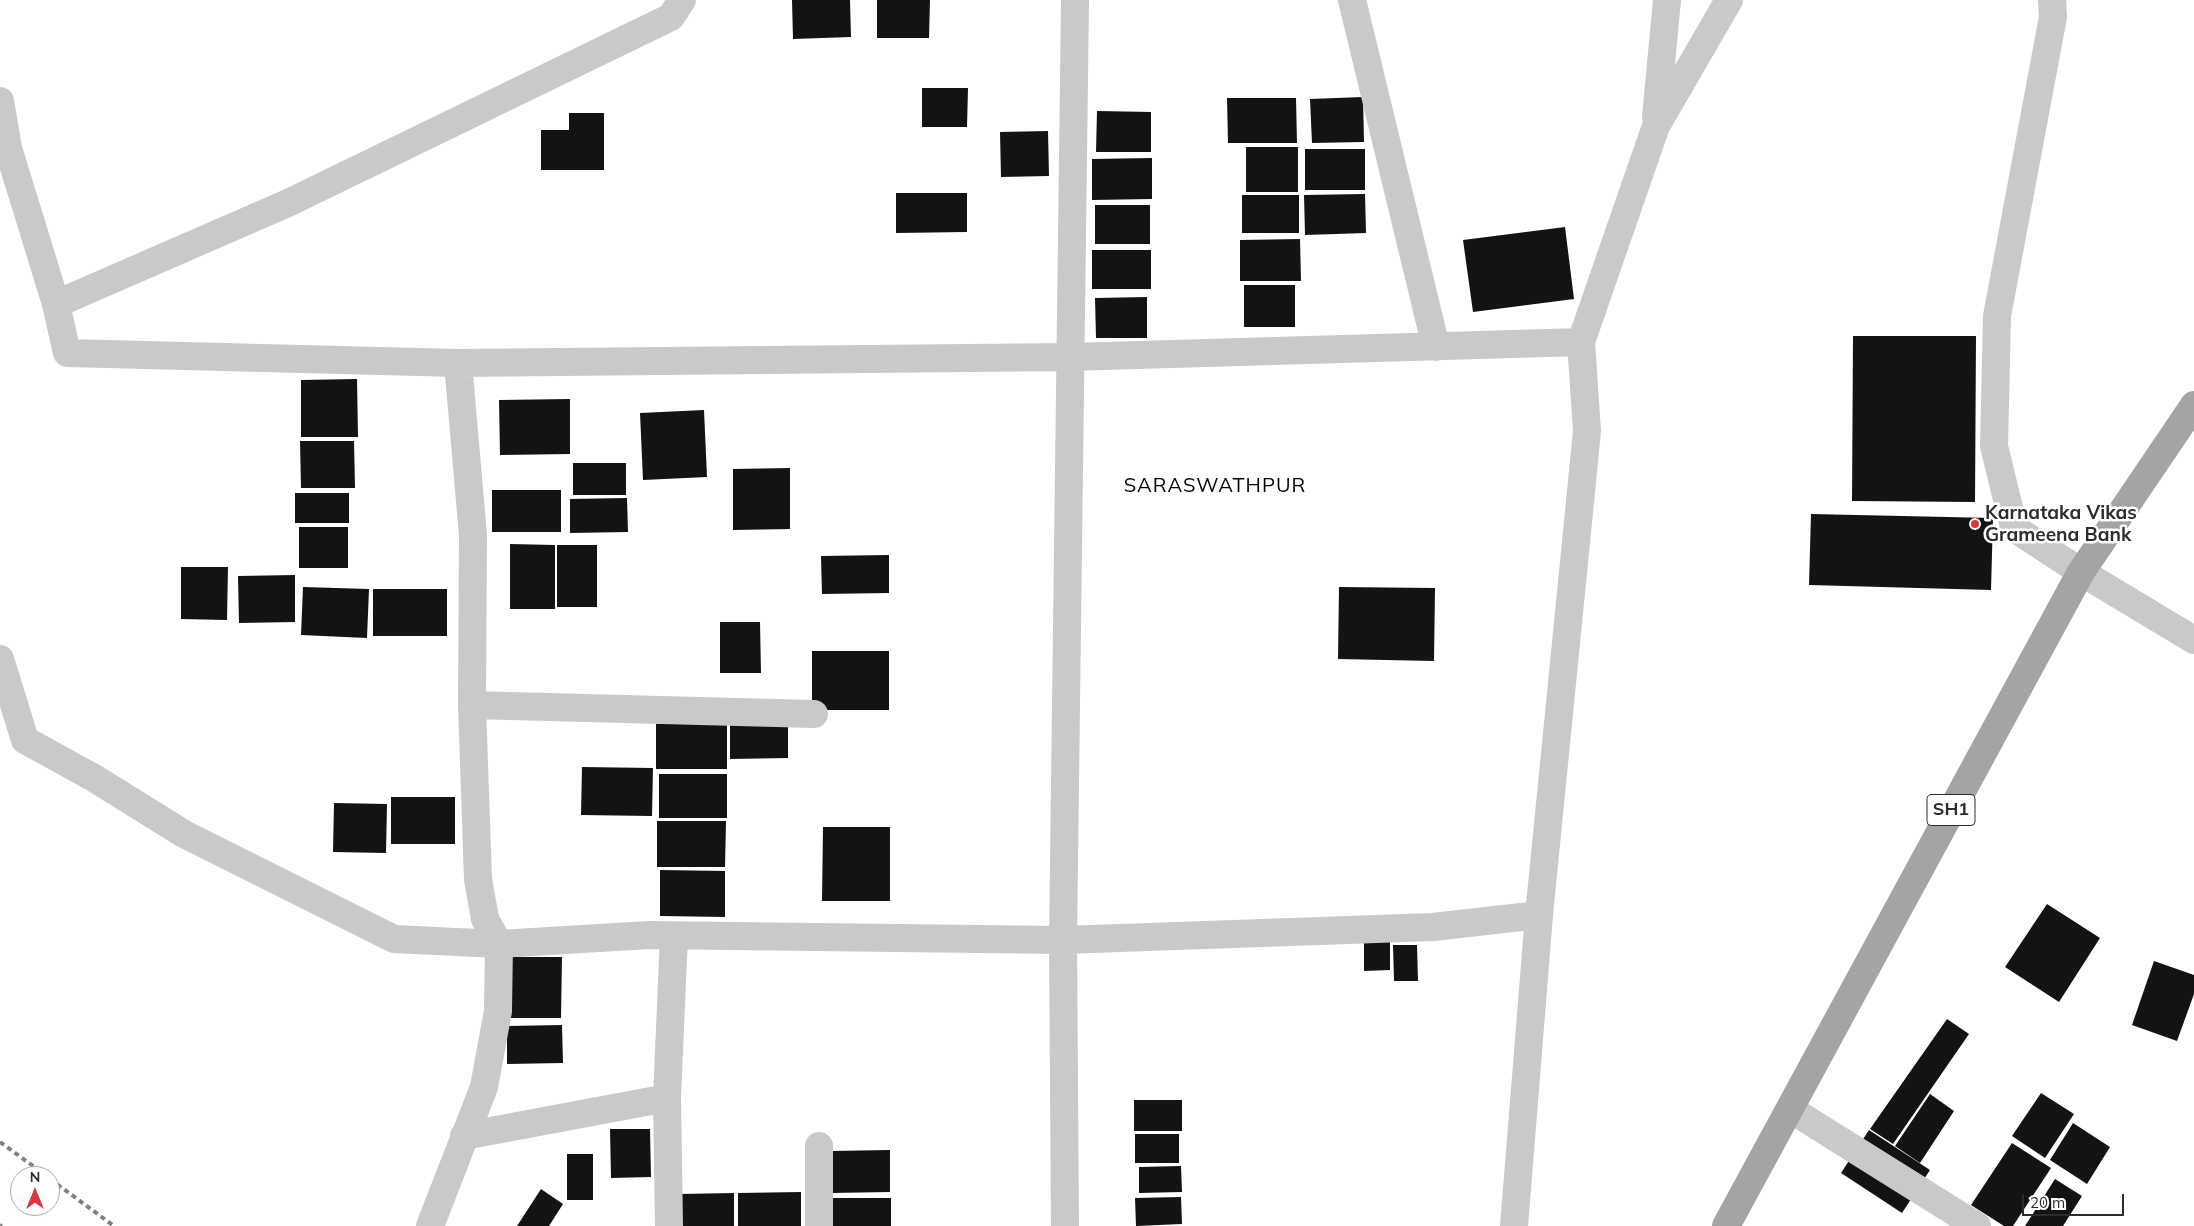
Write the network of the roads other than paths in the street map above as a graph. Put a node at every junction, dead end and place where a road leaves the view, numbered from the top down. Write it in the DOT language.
graph roads {
  1 [pos="682,0"];
  2 [pos="1075,0"];
  3 [pos="1352,0"];
  4 [pos="1666,0"];
  5 [pos="1729,0"];
  6 [pos="2052,0"];
  7 [pos="0,101"];
  8 [pos="1656,126"];
  9 [pos="56,304"];
  10 [pos="1581,342"];
  11 [pos="1436,347"];
  12 [pos="1070,357"];
  13 [pos="458,364"];
  14 [pos="2194,406"];
  15 [pos="2080,572"];
  16 [pos="2194,640"];
  17 [pos="0,659"];
  18 [pos="472,704"];
  19 [pos="814,714"];
  20 [pos="1539,914"];
  21 [pos="674,936"];
  22 [pos="1063,940"];
  23 [pos="499,944"];
  24 [pos="667,1098"];
  25 [pos="1790,1109"];
  26 [pos="464,1136"];
  27 [pos="819,1146"];
  28 [pos="430,1226"];
  29 [pos="669,1226"];
  30 [pos="819,1226"];
  31 [pos="1065,1226"];
  32 [pos="1514,1226"];
  33 [pos="1726,1226"];
  34 [pos="1977,1226"];
  1 -- 9 [label="street"];
  2 -- 12 [label="street"];
  3 -- 11 [label="street"];
  4 -- 8 [label="street"];
  5 -- 8 [label="street"];
  6 -- 15 [label="street"];
  7 -- 9 [label="street"];
  8 -- 10 [label="street"];
  9 -- 13 [label="street"];
  10 -- 11 [label="street"];
  10 -- 20 [label="street"];
  11 -- 12 [label="street"];
  12 -- 13 [label="street"];
  12 -- 22 [label="street"];
  13 -- 18 [label="street"];
  14 -- 15 [label="main road, SH1"];
  15 -- 16 [label="street"];
  15 -- 25 [label="main road, SH1"];
  17 -- 23 [label="street"];
  18 -- 19 [label="street"];
  18 -- 23 [label="street"];
  20 -- 22 [label="street"];
  20 -- 32 [label="street"];
  21 -- 22 [label="street"];
  21 -- 23 [label="street"];
  21 -- 24 [label="street"];
  22 -- 31 [label="street"];
  23 -- 26 [label="street"];
  24 -- 26 [label="street"];
  24 -- 29 [label="street"];
  25 -- 33 [label="main road, SH1"];
  25 -- 34 [label="street"];
  26 -- 28 [label="street"];
  27 -- 30 [label="street"];
}
